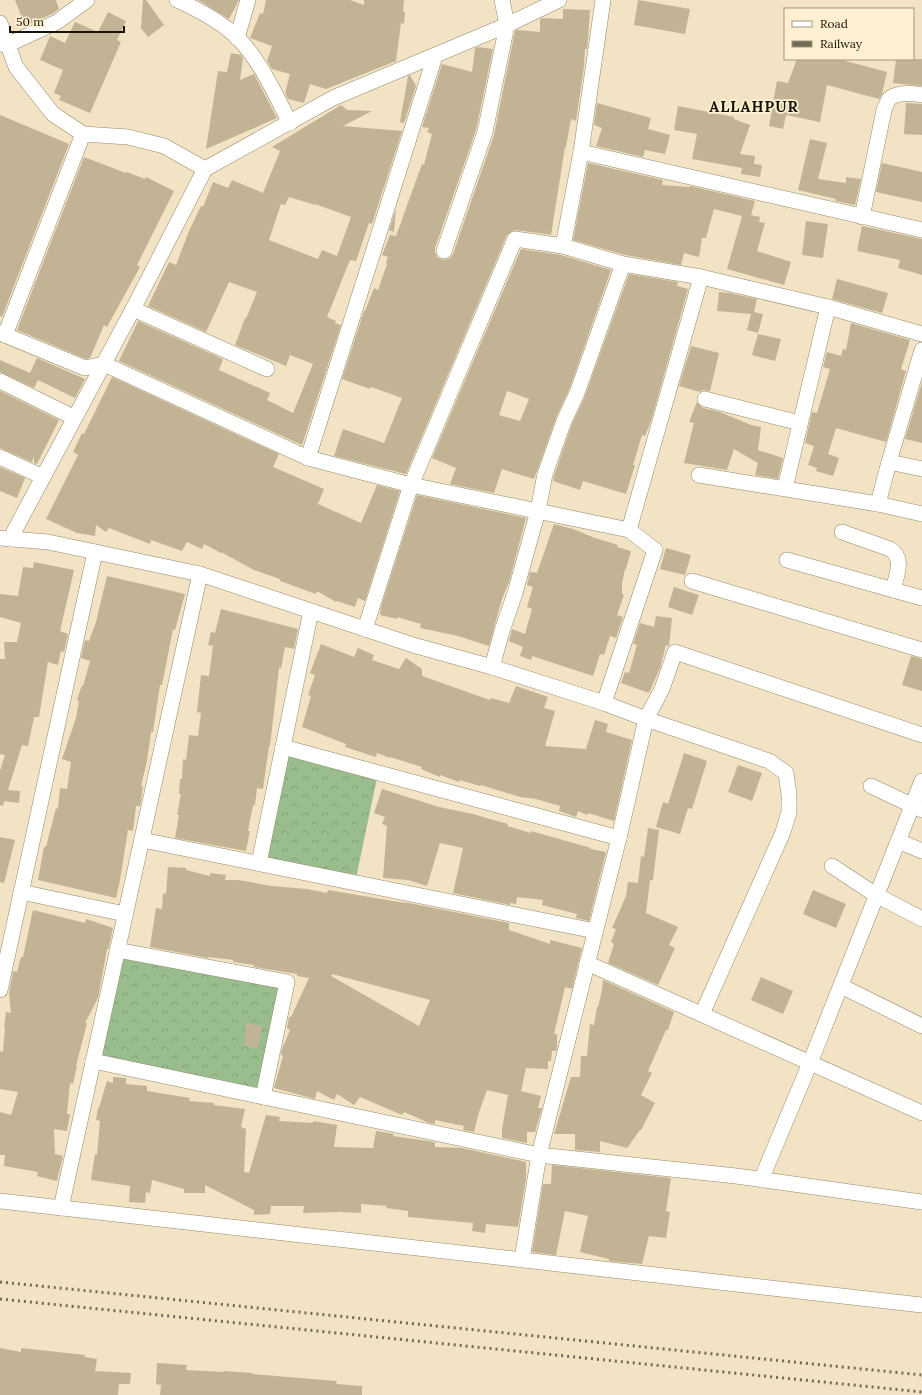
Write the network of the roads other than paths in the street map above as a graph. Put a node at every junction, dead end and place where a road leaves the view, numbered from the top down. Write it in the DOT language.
graph roads {
  1 [pos="87,0"];
  2 [pos="177,0"];
  3 [pos="248,0"];
  4 [pos="502,0"];
  5 [pos="559,0"];
  6 [pos="603,0"];
  7 [pos="0,23"];
  8 [pos="507,25"];
  9 [pos="237,38"];
  10 [pos="4,45"];
  11 [pos="435,56"];
  12 [pos="922,95"];
  13 [pos="290,123"];
  14 [pos="83,134"];
  15 [pos="581,152"];
  16 [pos="205,169"];
  17 [pos="862,217"];
  18 [pos="922,230"];
  19 [pos="563,246"];
  20 [pos="444,251"];
  21 [pos="623,264"];
  22 [pos="701,277"];
  23 [pos="828,307"];
  24 [pos="133,309"];
  25 [pos="3,334"];
  26 [pos="922,334"];
  27 [pos="922,350"];
  28 [pos="104,364"];
  29 [pos="267,369"];
  30 [pos="0,381"];
  31 [pos="705,399"];
  32 [pos="75,418"];
  33 [pos="800,423"];
  34 [pos="0,457"];
  35 [pos="308,458"];
  36 [pos="889,462"];
  37 [pos="922,469"];
  38 [pos="699,475"];
  39 [pos="43,477"];
  40 [pos="411,485"];
  41 [pos="785,488"];
  42 [pos="878,504"];
  43 [pos="538,511"];
  44 [pos="922,514"];
  45 [pos="629,530"];
  46 [pos="842,532"];
  47 [pos="5,538"];
  48 [pos="96,552"];
  49 [pos="787,560"];
  50 [pos="200,574"];
  51 [pos="692,581"];
  52 [pos="893,590"];
  53 [pos="922,598"];
  54 [pos="312,611"];
  55 [pos="365,629"];
  56 [pos="922,650"];
  57 [pos="492,667"];
  58 [pos="604,703"];
  59 [pos="646,719"];
  60 [pos="922,735"];
  61 [pos="283,747"];
  62 [pos="922,781"];
  63 [pos="871,786"];
  64 [pos="917,808"];
  65 [pos="619,838"];
  66 [pos="142,840"];
  67 [pos="898,841"];
  68 [pos="922,851"];
  69 [pos="260,864"];
  70 [pos="832,866"];
  71 [pos="21,892"];
  72 [pos="876,896"];
  73 [pos="125,914"];
  74 [pos="922,919"];
  75 [pos="596,931"];
  76 [pos="118,950"];
  77 [pos="587,963"];
  78 [pos="840,986"];
  79 [pos="0,990"];
  80 [pos="702,1014"];
  81 [pos="922,1026"];
  82 [pos="93,1061"];
  83 [pos="810,1063"];
  84 [pos="263,1097"];
  85 [pos="922,1113"];
  86 [pos="539,1155"];
  87 [pos="761,1180"];
  88 [pos="0,1201"];
  89 [pos="922,1202"];
  90 [pos="61,1208"];
  91 [pos="522,1259"];
  92 [pos="922,1305"];
  1 -- 10 [label="street"];
  2 -- 9 [label="street"];
  3 -- 9 [label="street"];
  4 -- 8 [label="street"];
  5 -- 8 [label="street"];
  6 -- 15 [label="street"];
  7 -- 10 [label="street"];
  8 -- 11 [label="street"];
  8 -- 20 [label="street"];
  9 -- 13 [label="street"];
  10 -- 14 [label="street"];
  11 -- 13 [label="street"];
  11 -- 35 [label="street"];
  12 -- 17 [label="street"];
  13 -- 16 [label="street"];
  14 -- 16 [label="street"];
  14 -- 25 [label="street"];
  15 -- 17 [label="street"];
  15 -- 19 [label="street"];
  16 -- 24 [label="street"];
  17 -- 18 [label="street"];
  19 -- 21 [label="street"];
  19 -- 40 [label="street"];
  21 -- 22 [label="street"];
  21 -- 43 [label="street"];
  22 -- 23 [label="street"];
  22 -- 45 [label="street"];
  23 -- 26 [label="street"];
  23 -- 33 [label="street"];
  24 -- 28 [label="street"];
  24 -- 29 [label="street"];
  25 -- 28 [label="street"];
  27 -- 36 [label="street"];
  28 -- 32 [label="street"];
  28 -- 35 [label="street"];
  30 -- 32 [label="street"];
  31 -- 33 [label="street"];
  32 -- 39 [label="street"];
  33 -- 41 [label="street"];
  34 -- 39 [label="street"];
  35 -- 40 [label="street"];
  36 -- 37 [label="street"];
  36 -- 42 [label="street"];
  38 -- 41 [label="street"];
  39 -- 47 [label="street"];
  40 -- 43 [label="street"];
  40 -- 55 [label="street"];
  41 -- 42 [label="street"];
  42 -- 44 [label="street"];
  43 -- 45 [label="street"];
  43 -- 57 [label="street"];
  45 -- 58 [label="street"];
  46 -- 52 [label="street"];
  47 -- 48 [label="street"];
  48 -- 50 [label="street"];
  48 -- 71 [label="street"];
  49 -- 52 [label="street"];
  50 -- 54 [label="street"];
  50 -- 66 [label="street"];
  51 -- 56 [label="street"];
  52 -- 53 [label="street"];
  54 -- 55 [label="street"];
  54 -- 61 [label="street"];
  55 -- 57 [label="street"];
  57 -- 58 [label="street"];
  58 -- 59 [label="street"];
  59 -- 60 [label="street"];
  59 -- 65 [label="street"];
  59 -- 80 [label="street"];
  61 -- 65 [label="street"];
  61 -- 69 [label="street"];
  62 -- 64 [label="street"];
  63 -- 64 [label="street"];
  64 -- 67 [label="street"];
  65 -- 75 [label="street"];
  66 -- 69 [label="street"];
  66 -- 73 [label="street"];
  67 -- 68 [label="street"];
  67 -- 72 [label="street"];
  69 -- 75 [label="street"];
  70 -- 72 [label="street"];
  71 -- 73 [label="street"];
  71 -- 79 [label="street"];
  72 -- 74 [label="street"];
  72 -- 78 [label="street"];
  73 -- 76 [label="street"];
  75 -- 77 [label="street"];
  76 -- 82 [label="street"];
  76 -- 84 [label="street"];
  77 -- 80 [label="street"];
  77 -- 86 [label="street"];
  78 -- 81 [label="street"];
  78 -- 83 [label="street"];
  80 -- 83 [label="street"];
  82 -- 84 [label="street"];
  82 -- 90 [label="street"];
  83 -- 85 [label="street"];
  83 -- 87 [label="street"];
  84 -- 86 [label="street"];
  86 -- 87 [label="street"];
  86 -- 91 [label="street"];
  87 -- 89 [label="street"];
  88 -- 90 [label="street"];
  90 -- 91 [label="street"];
  91 -- 92 [label="street"];
}
